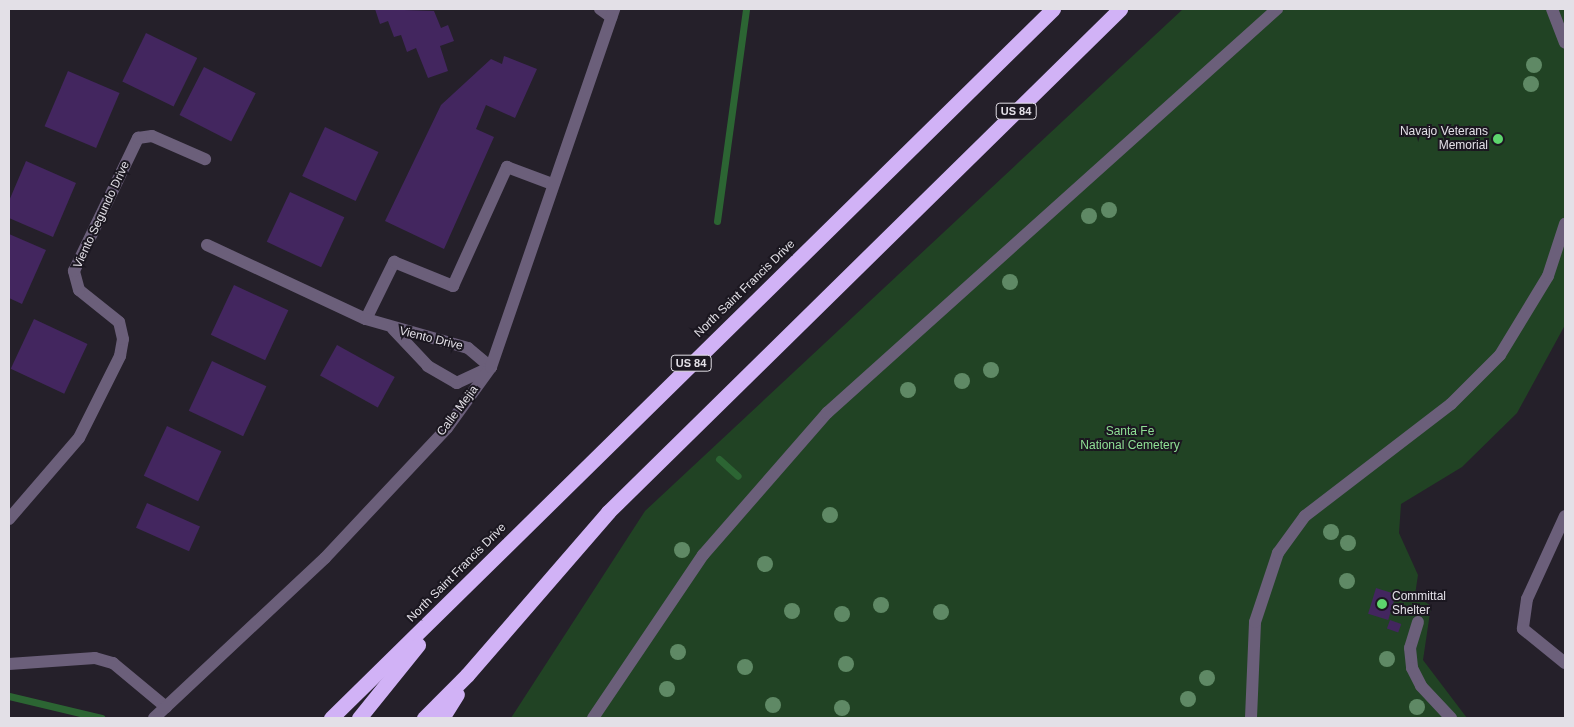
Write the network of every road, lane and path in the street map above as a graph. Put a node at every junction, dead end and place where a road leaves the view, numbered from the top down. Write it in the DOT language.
graph roads {
  1 [pos="600,9"];
  2 [pos="1053,9"];
  3 [pos="1120,9"];
  4 [pos="1277,9"];
  5 [pos="1552,9"];
  6 [pos="612,13"];
  7 [pos="1565,43"];
  8 [pos="204,159"];
  9 [pos="552,184"];
  10 [pos="1565,224"];
  11 [pos="207,245"];
  12 [pos="366,319"];
  13 [pos="393,329"];
  14 [pos="491,367"];
  15 [pos="1565,516"];
  16 [pos="9,519"];
  17 [pos="459,593"];
  18 [pos="1418,622"];
  19 [pos="1565,663"];
  20 [pos="9,664"];
  21 [pos="468,675"];
  22 [pos="166,707"];
  23 [pos="154,718"];
  24 [pos="331,718"];
  25 [pos="359,718"];
  26 [pos="424,718"];
  27 [pos="442,718"];
  28 [pos="593,718"];
  29 [pos="1251,718"];
  30 [pos="1451,718"];
  1 -- 6 [label="street"];
  2 -- 17 [label="highway, North Saint Francis Drive / US 84"];
  3 -- 21 [label="highway, US 84"];
  4 -- 28 [label="street"];
  5 -- 7 [label="street"];
  6 -- 9 [label="street, Calle Mejia"];
  8 -- 16 [label="street, Viento Segundo Drive"];
  9 -- 12 [label="street"];
  9 -- 14 [label="street, Calle Mejia"];
  10 -- 29 [label="street"];
  11 -- 12 [label="street, Viento Drive"];
  12 -- 13 [label="street, Viento Drive"];
  13 -- 14 [label="street, Viento Drive"];
  13 -- 14 [label="street, Viento Drive"];
  14 -- 22 [label="street, Calle Mejia"];
  15 -- 19 [label="street"];
  17 -- 24 [label="highway, North Saint Francis Drive / US 84"];
  17 -- 25 [label="highway"];
  18 -- 30 [label="street"];
  20 -- 22 [label="street"];
  21 -- 26 [label="highway, US 84"];
  21 -- 27 [label="highway"];
  22 -- 23 [label="street, Calle Mejia"];
}
